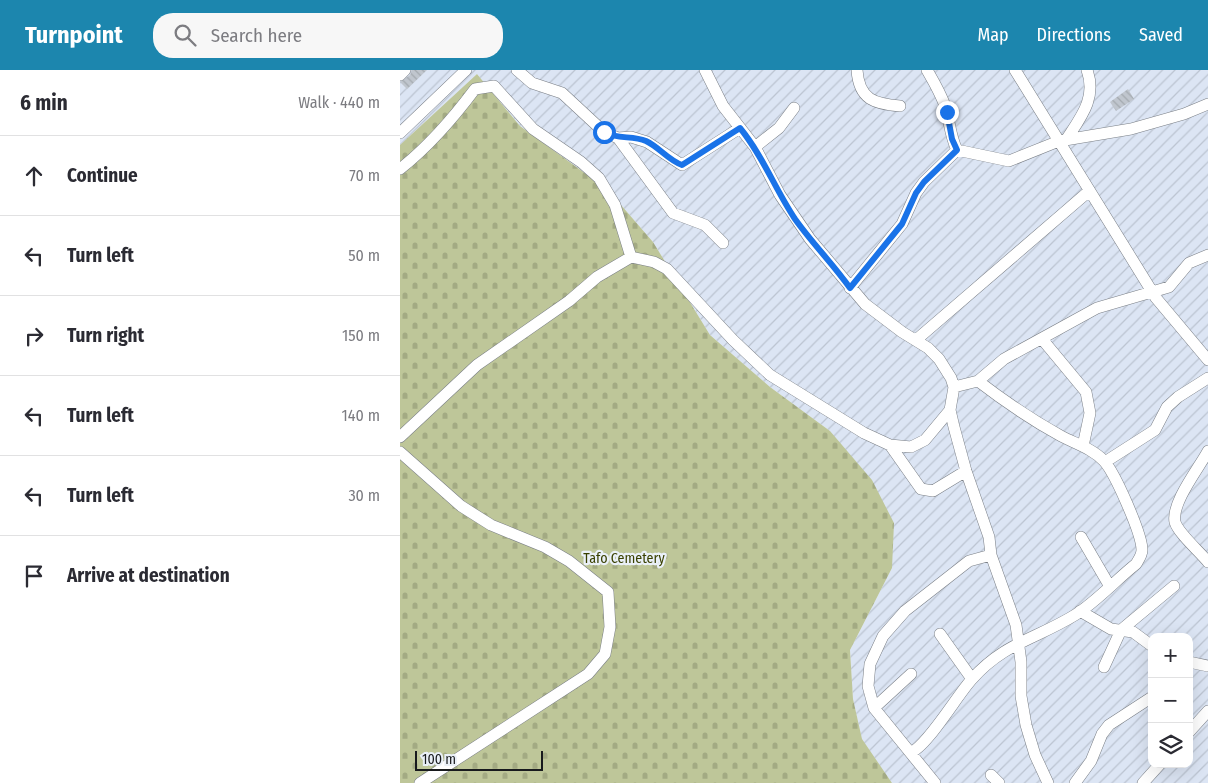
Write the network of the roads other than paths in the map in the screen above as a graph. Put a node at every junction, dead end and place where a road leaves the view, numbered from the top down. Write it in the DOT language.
graph roads {
  1 [pos="466,70"];
  2 [pos="517,70"];
  3 [pos="705,70"];
  4 [pos="857,70"];
  5 [pos="927,70"];
  6 [pos="1015,70"];
  7 [pos="1087,70"];
  8 [pos="1208,104"];
  9 [pos="900,106"];
  10 [pos="794,108"];
  11 [pos="740,128"];
  12 [pos="400,134"];
  13 [pos="618,138"];
  14 [pos="1062,141"];
  15 [pos="755,147"];
  16 [pos="957,150"];
  17 [pos="400,168"];
  18 [pos="1088,192"];
  19 [pos="723,243"];
  20 [pos="1208,254"];
  21 [pos="631,257"];
  22 [pos="850,288"];
  23 [pos="1152,292"];
  24 [pos="1042,339"];
  25 [pos="916,340"];
  26 [pos="1208,360"];
  27 [pos="1208,378"];
  28 [pos="978,381"];
  29 [pos="954,387"];
  30 [pos="950,410"];
  31 [pos="400,438"];
  32 [pos="890,445"];
  33 [pos="1083,446"];
  34 [pos="400,452"];
  35 [pos="1208,452"];
  36 [pos="1105,462"];
  37 [pos="966,471"];
  38 [pos="1082,537"];
  39 [pos="991,555"];
  40 [pos="1208,562"];
  41 [pos="1109,585"];
  42 [pos="1174,586"];
  43 [pos="1080,611"];
  44 [pos="1121,630"];
  45 [pos="940,634"];
  46 [pos="1019,642"];
  47 [pos="1148,643"];
  48 [pos="1104,667"];
  49 [pos="911,674"];
  50 [pos="972,679"];
  51 [pos="1148,700"];
  52 [pos="874,708"];
  53 [pos="1208,711"];
  54 [pos="1193,728"];
  55 [pos="911,752"];
  56 [pos="1156,768"];
  57 [pos="420,783"];
  58 [pos="935,783"];
  59 [pos="1048,783"];
  60 [pos="1075,783"];
  61 [pos="1143,783"];
  1 -- 12 [label="street"];
  2 -- 13 [label="street"];
  3 -- 11 [label="street"];
  4 -- 9 [label="street"];
  5 -- 16 [label="street"];
  6 -- 14 [label="street"];
  7 -- 14 [label="street"];
  8 -- 14 [label="street"];
  10 -- 15 [label="street"];
  11 -- 13 [label="street"];
  11 -- 15 [label="street"];
  13 -- 19 [label="street"];
  14 -- 16 [label="street"];
  14 -- 18 [label="street"];
  15 -- 22 [label="street"];
  16 -- 22 [label="street"];
  17 -- 21 [label="street"];
  18 -- 23 [label="street"];
  18 -- 25 [label="street"];
  20 -- 23 [label="street"];
  21 -- 31 [label="street"];
  21 -- 32 [label="street"];
  22 -- 25 [label="street"];
  23 -- 24 [label="street"];
  23 -- 26 [label="street"];
  24 -- 28 [label="street"];
  24 -- 33 [label="street"];
  25 -- 29 [label="street"];
  27 -- 36 [label="street"];
  28 -- 29 [label="street"];
  28 -- 33 [label="street"];
  29 -- 30 [label="street"];
  30 -- 32 [label="street"];
  30 -- 37 [label="street"];
  32 -- 37 [label="street"];
  33 -- 36 [label="street"];
  34 -- 57 [label="street"];
  35 -- 40 [label="street"];
  36 -- 41 [label="street"];
  37 -- 39 [label="street"];
  38 -- 41 [label="street"];
  39 -- 46 [label="street"];
  39 -- 52 [label="street"];
  41 -- 43 [label="street"];
  42 -- 44 [label="street"];
  43 -- 44 [label="street"];
  43 -- 46 [label="street"];
  44 -- 47 [label="street"];
  44 -- 48 [label="street"];
  45 -- 50 [label="street"];
  46 -- 50 [label="street"];
  46 -- 59 [label="street"];
  49 -- 52 [label="street"];
  50 -- 55 [label="street"];
  51 -- 60 [label="street"];
  52 -- 55 [label="street"];
  53 -- 54 [label="street"];
  55 -- 58 [label="street"];
  56 -- 61 [label="street"];
}
